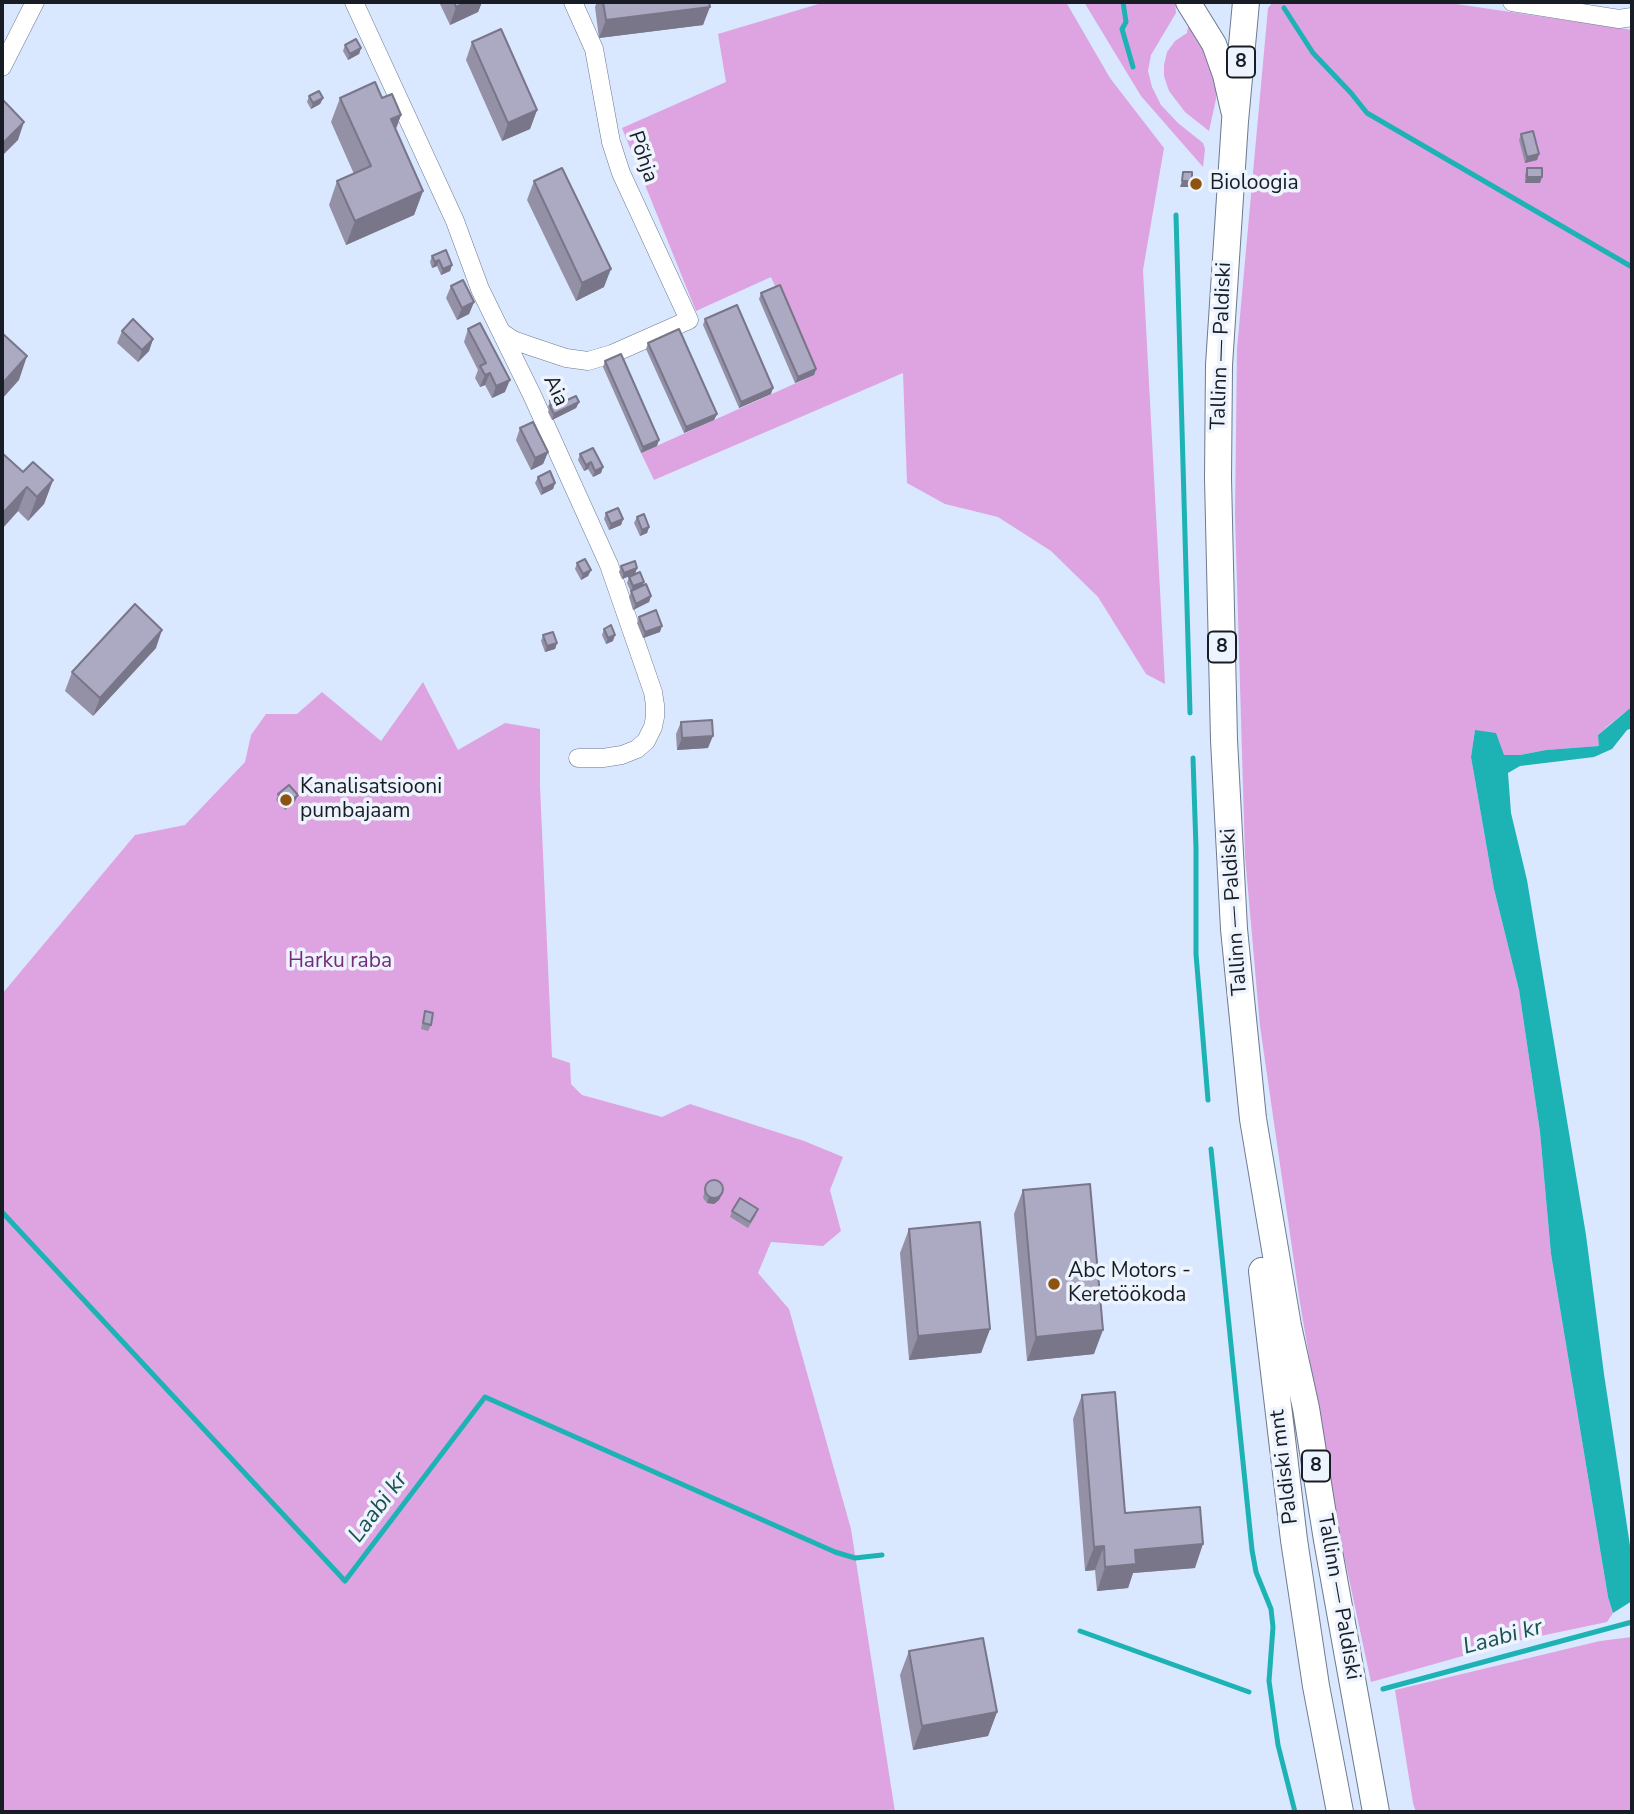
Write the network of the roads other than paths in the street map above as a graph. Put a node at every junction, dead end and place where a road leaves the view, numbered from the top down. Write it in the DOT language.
graph roads {
  1 [pos="35,2"];
  2 [pos="354,2"];
  3 [pos="573,2"];
  4 [pos="1188,2"];
  5 [pos="1246,2"];
  6 [pos="1512,2"];
  7 [pos="1632,17"];
  8 [pos="2,67"];
  9 [pos="1235,121"];
  10 [pos="500,330"];
  11 [pos="578,758"];
  12 [pos="1253,1119"];
  13 [pos="1367,1763"];
  14 [pos="1340,1812"];
  15 [pos="1376,1812"];
  16 [pos="1388,1812"];
  1 -- 8 [label="street"];
  2 -- 10 [label="street, Aia"];
  3 -- 10 [label="street, Põhja"];
  4 -- 9 [label="street"];
  5 -- 9 [label="main road, Tallinn — Paldiski / 8"];
  6 -- 7 [label="street"];
  9 -- 12 [label="main road, Tallinn — Paldiski / 8"];
  10 -- 11 [label="street, Aia"];
  12 -- 13 [label="main road, Tallinn — Paldiski / 8"];
  12 -- 14 [label="main road, Paldiski mnt / 8"];
  13 -- 15 [label="main road, Tallinn — Paldiski / 8"];
  13 -- 16 [label="street"];
}
